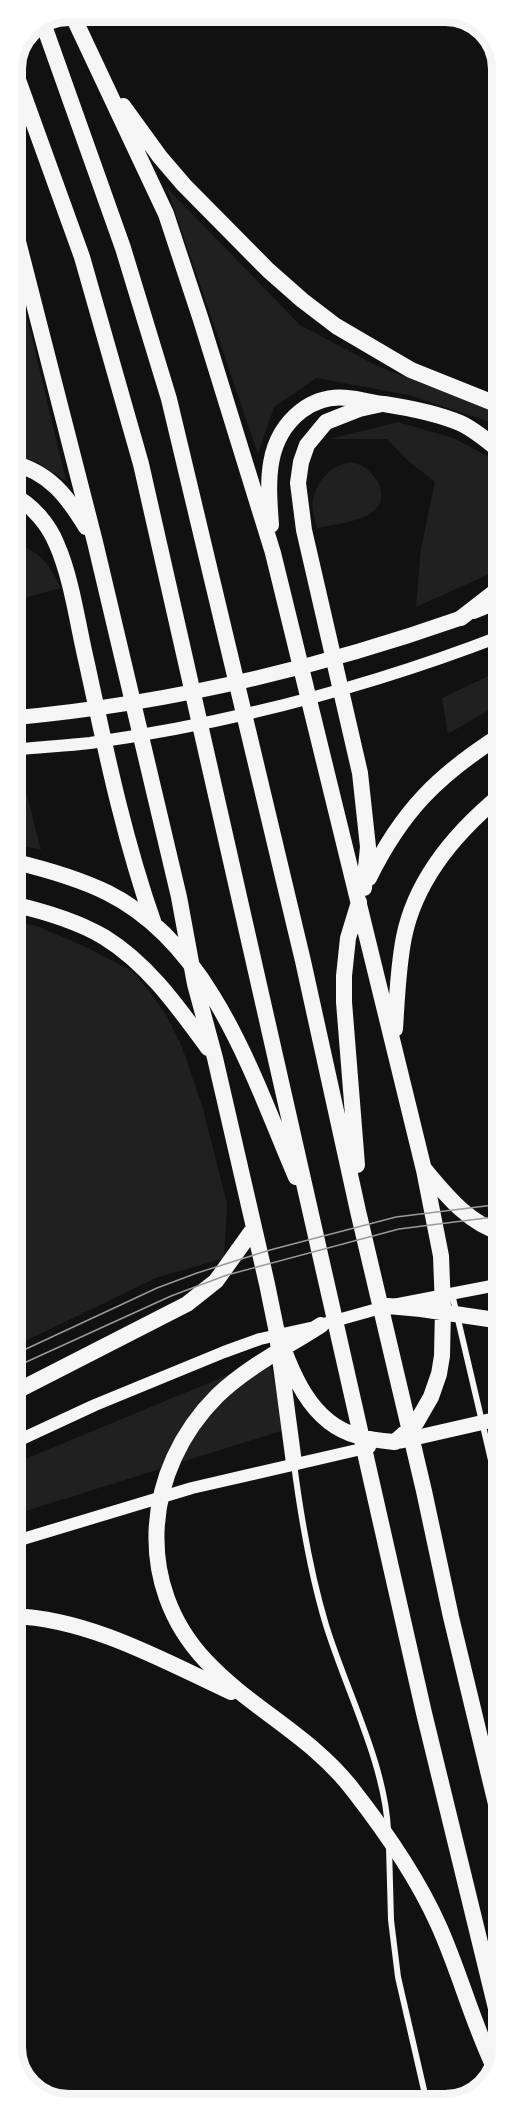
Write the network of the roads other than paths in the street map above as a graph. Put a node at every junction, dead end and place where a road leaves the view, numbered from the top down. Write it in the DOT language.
graph roads {
  1 [pos="76,22"];
  2 [pos="45,29"];
  3 [pos="98,71"];
  4 [pos="22,91"];
  5 [pos="22,257"];
  6 [pos="492,402"];
  7 [pos="382,404"];
  8 [pos="492,446"];
  9 [pos="22,465"];
  10 [pos="22,502"];
  11 [pos="95,542"];
  12 [pos="273,553"];
  13 [pos="492,594"];
  14 [pos="492,606"];
  15 [pos="461,618"];
  16 [pos="492,639"];
  17 [pos="22,717"];
  18 [pos="492,741"];
  19 [pos="22,749"];
  20 [pos="492,802"];
  21 [pos="22,864"];
  22 [pos="364,888"];
  23 [pos="22,907"];
  24 [pos="154,924"];
  25 [pos="394,1044"];
  26 [pos="215,1058"];
  27 [pos="424,1170"];
  28 [pos="358,1211"];
  29 [pos="312,1214"];
  30 [pos="254,1228"];
  31 [pos="492,1229"];
  32 [pos="441,1256"];
  33 [pos="492,1286"];
  34 [pos="388,1306"];
  35 [pos="492,1319"];
  36 [pos="321,1325"];
  37 [pos="276,1328"];
  38 [pos="22,1388"];
  39 [pos="492,1420"];
  40 [pos="482,1421"];
  41 [pos="22,1439"];
  42 [pos="395,1442"];
  43 [pos="294,1463"];
  44 [pos="492,1464"];
  45 [pos="22,1539"];
  46 [pos="22,1617"];
  47 [pos="251,1701"];
  48 [pos="492,1788"];
  49 [pos="492,1992"];
  50 [pos="490,2058"];
  51 [pos="425,2094"];
  1 -- 3 [label="highway"];
  2 -- 28 [label="highway"];
  3 -- 6 [label="highway"];
  3 -- 12 [label="highway"];
  4 -- 29 [label="highway"];
  5 -- 11 [label="highway"];
  7 -- 8 [label="highway"];
  7 -- 12 [label="highway"];
  7 -- 22 [label="highway"];
  9 -- 11 [label="highway"];
  10 -- 24 [label="highway"];
  11 -- 26 [label="highway"];
  12 -- 25 [label="highway"];
  13 -- 15 [label="highway"];
  14 -- 15 [label="main road"];
  15 -- 17 [label="main road"];
  16 -- 19 [label="main road"];
  18 -- 22 [label="highway"];
  20 -- 25 [label="highway"];
  21 -- 24 [label="highway"];
  22 -- 28 [label="highway"];
  23 -- 26 [label="highway"];
  24 -- 29 [label="highway"];
  25 -- 27 [label="highway"];
  26 -- 30 [label="highway"];
  27 -- 31 [label="highway"];
  27 -- 32 [label="highway"];
  28 -- 48 [label="highway"];
  29 -- 49 [label="highway"];
  30 -- 37 [label="highway"];
  30 -- 38 [label="highway"];
  32 -- 40 [label="street"];
  32 -- 42 [label="highway"];
  33 -- 34 [label="main road"];
  34 -- 35 [label="highway"];
  34 -- 36 [label="main road"];
  36 -- 41 [label="main road"];
  36 -- 47 [label="highway"];
  37 -- 42 [label="highway"];
  37 -- 43 [label="highway"];
  39 -- 40 [label="main road"];
  40 -- 42 [label="main road"];
  40 -- 44 [label="street"];
  42 -- 43 [label="main road"];
  43 -- 45 [label="main road"];
  43 -- 51 [label="street"];
  46 -- 47 [label="highway"];
  47 -- 50 [label="highway"];
}
